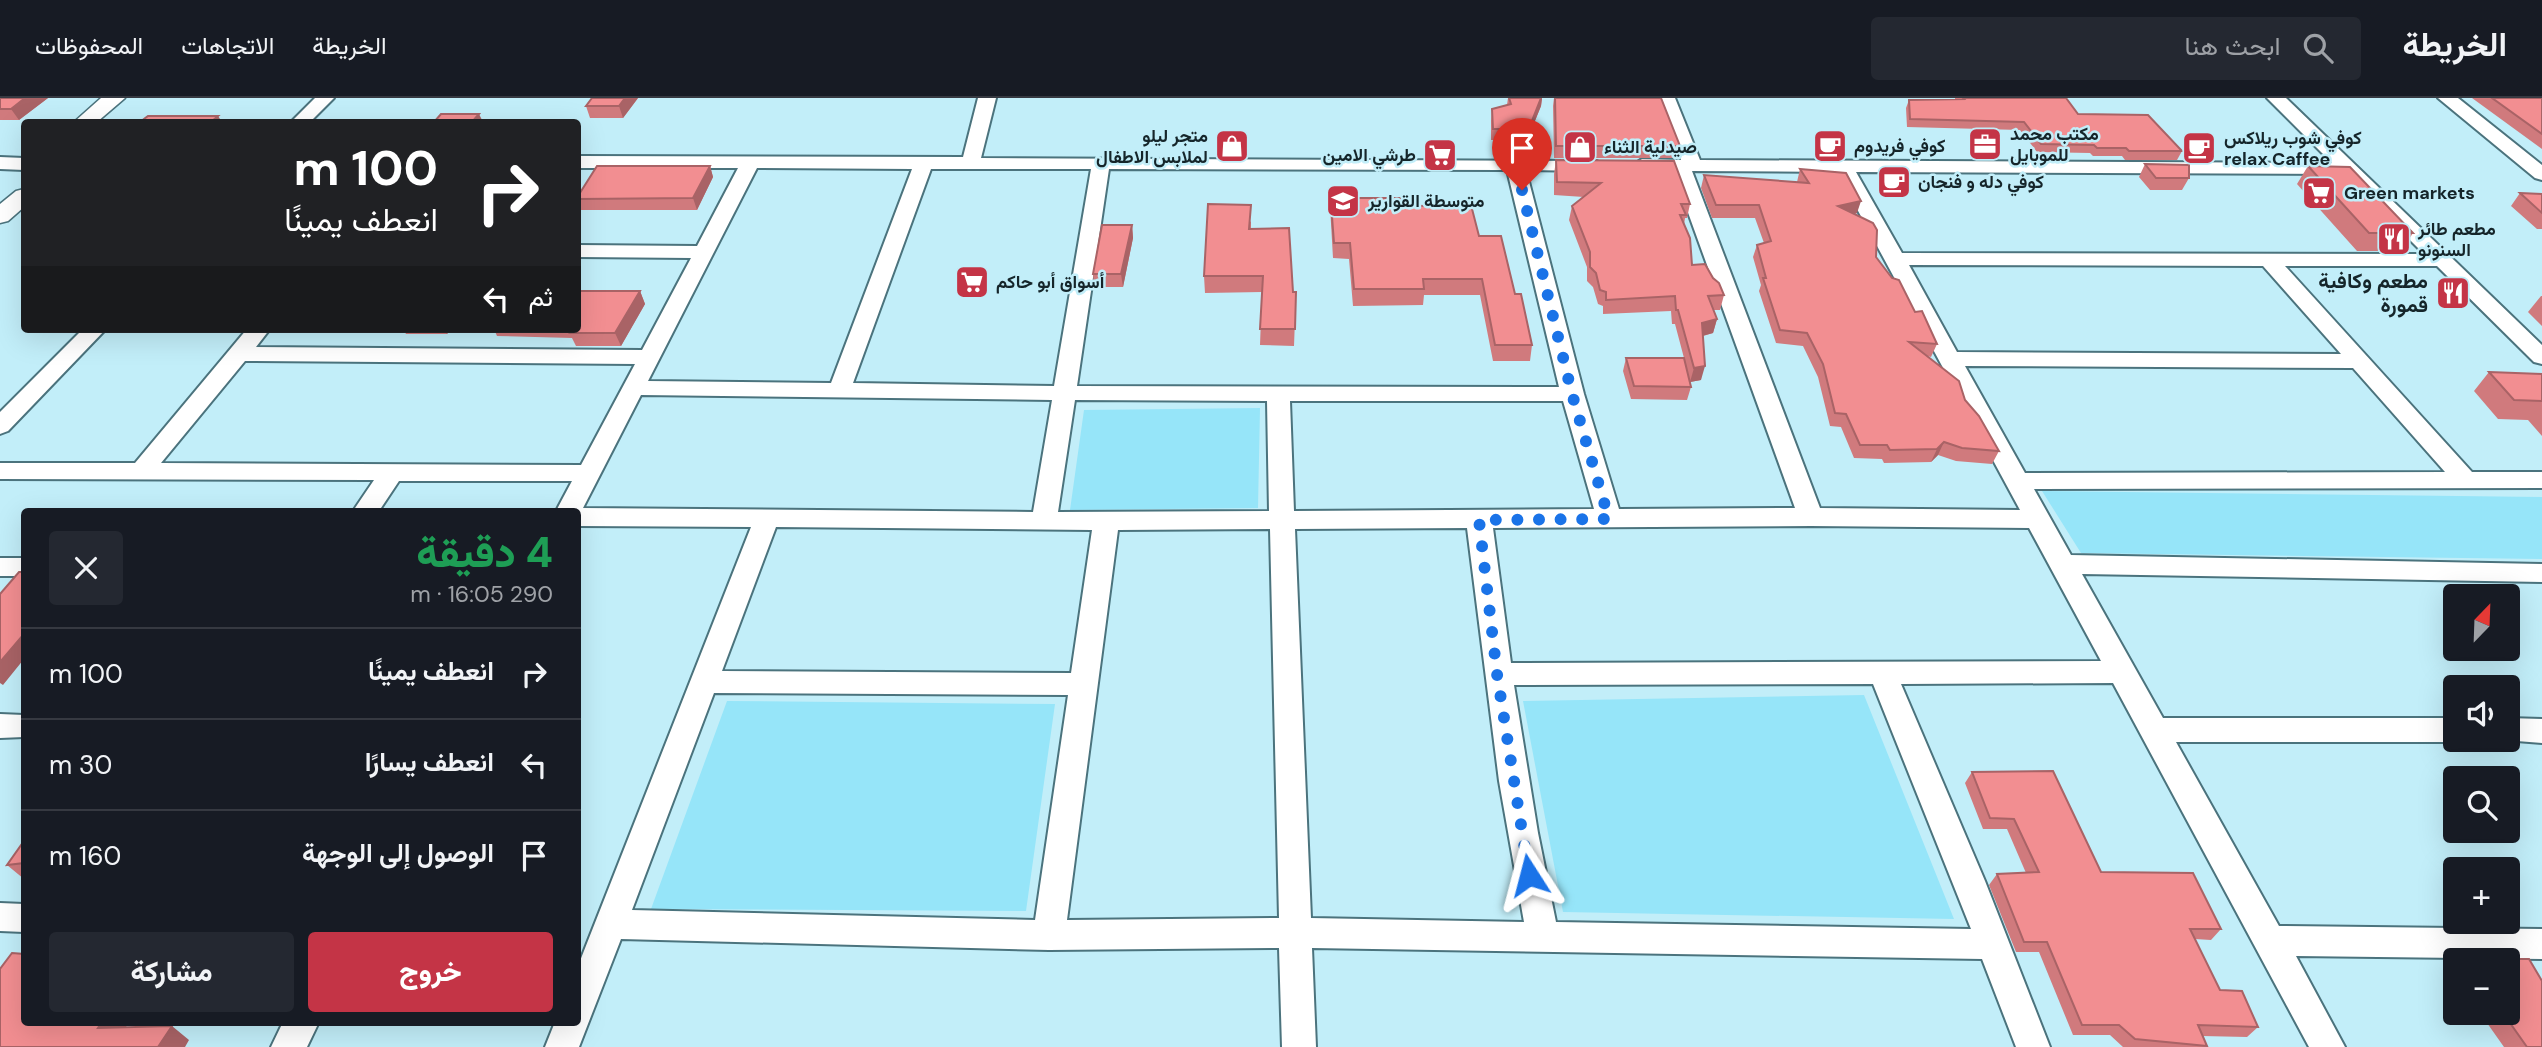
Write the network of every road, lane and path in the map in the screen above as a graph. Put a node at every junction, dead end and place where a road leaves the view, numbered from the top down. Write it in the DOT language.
graph roads {
  1 [pos="325,98"];
  2 [pos="987,98"];
  3 [pos="1666,98"];
  4 [pos="2276,98"];
  5 [pos="2447,98"];
  6 [pos="122,102"];
  7 [pos="90,119"];
  8 [pos="113,119"];
  9 [pos="303,119"];
  10 [pos="581,162"];
  11 [pos="751,162"];
  12 [pos="924,162"];
  13 [pos="971,162"];
  14 [pos="0,163"];
  15 [pos="21,163"];
  16 [pos="1101,163"];
  17 [pos="1516,165"];
  18 [pos="1686,165"];
  19 [pos="1843,165"];
  20 [pos="2348,169"];
  21 [pos="2540,170"];
  22 [pos="21,174"];
  23 [pos="0,192"];
  24 [pos="21,198"];
  25 [pos="0,216"];
  26 [pos="581,251"];
  27 [pos="704,252"];
  28 [pos="2268,259"];
  29 [pos="1895,260"];
  30 [pos="2443,260"];
  31 [pos="92,333"];
  32 [pos="256,333"];
  33 [pos="238,354"];
  34 [pos="649,357"];
  35 [pos="2542,357"];
  36 [pos="1950,359"];
  37 [pos="2358,362"];
  38 [pos="633,388"];
  39 [pos="839,391"];
  40 [pos="1062,393"];
  41 [pos="1278,394"];
  42 [pos="1572,394"];
  43 [pos="0,426"];
  44 [pos="0,471"];
  45 [pos="142,471"];
  46 [pos="392,472"];
  47 [pos="588,473"];
  48 [pos="2465,479"];
  49 [pos="2542,480"];
  50 [pos="2017,481"];
  51 [pos="368,508"];
  52 [pos="570,508"];
  53 [pos="581,517"];
  54 [pos="1811,517"];
  55 [pos="767,518"];
  56 [pos="1609,519"];
  57 [pos="2037,519"];
  58 [pos="1479,520"];
  59 [pos="1044,521"];
  60 [pos="1106,521"];
  61 [pos="1283,521"];
  62 [pos="2062,564"];
  63 [pos="0,566"];
  64 [pos="21,567"];
  65 [pos="2540,576"];
  66 [pos="2122,672"];
  67 [pos="1883,673"];
  68 [pos="1497,674"];
  69 [pos="704,682"];
  70 [pos="1084,684"];
  71 [pos="0,726"];
  72 [pos="21,726"];
  73 [pos="2154,730"];
  74 [pos="2443,730"];
  75 [pos="2520,730"];
  76 [pos="2542,730"];
  77 [pos="0,917"];
  78 [pos="21,918"];
  79 [pos="611,924"];
  80 [pos="1297,933"];
  81 [pos="1049,935"];
  82 [pos="1543,936"];
  83 [pos="2270,941"];
  84 [pos="1993,944"];
  85 [pos="2542,944"];
  86 [pos="581,1000"];
  87 [pos="300,1026"];
  88 [pos="570,1026"];
  89 [pos="288,1047"];
  90 [pos="562,1047"];
  91 [pos="1300,1047"];
  92 [pos="2034,1047"];
  93 [pos="2328,1047"];
  1 -- 9 [label="street"];
  2 -- 13 [label="street"];
  3 -- 18 [label="street"];
  4 -- 20 [label="street"];
  5 -- 21 [label="street"];
  6 -- 7 [label="street"];
  6 -- 8 [label="street"];
  10 -- 11 [label="street"];
  11 -- 12 [label="street"];
  11 -- 27 [label="street"];
  12 -- 13 [label="street"];
  12 -- 39 [label="street"];
  13 -- 16 [label="street"];
  14 -- 15 [label="street"];
  16 -- 17 [label="street"];
  16 -- 40 [label="street"];
  17 -- 18 [label="street"];
  17 -- 42 [label="street"];
  18 -- 19 [label="street"];
  18 -- 54 [label="street"];
  19 -- 20 [label="street"];
  19 -- 29 [label="street"];
  20 -- 30 [label="street"];
  22 -- 23 [label="street"];
  24 -- 25 [label="street"];
  26 -- 27 [label="street"];
  27 -- 34 [label="street"];
  28 -- 29 [label="street"];
  28 -- 30 [label="street"];
  28 -- 37 [label="street"];
  29 -- 36 [label="street"];
  30 -- 35 [label="street"];
  31 -- 43 [label="street"];
  32 -- 33 [label="street"];
  33 -- 34 [label="street"];
  33 -- 45 [label="street"];
  34 -- 38 [label="street"];
  36 -- 37 [label="street"];
  36 -- 50 [label="street"];
  37 -- 48 [label="street"];
  38 -- 39 [label="street"];
  38 -- 47 [label="street"];
  39 -- 40 [label="street"];
  40 -- 41 [label="street"];
  40 -- 59 [label="street"];
  41 -- 42 [label="street"];
  41 -- 61 [label="street"];
  42 -- 56 [label="street"];
  44 -- 45 [label="street"];
  45 -- 46 [label="street"];
  46 -- 47 [label="street"];
  46 -- 51 [label="street"];
  47 -- 52 [label="street"];
  48 -- 49 [label="street"];
  48 -- 50 [label="street"];
  50 -- 57 [label="street"];
  53 -- 55 [label="street"];
  54 -- 56 [label="street"];
  54 -- 57 [label="street"];
  55 -- 59 [label="street"];
  55 -- 69 [label="street"];
  56 -- 58 [label="street"];
  57 -- 62 [label="street"];
  58 -- 61 [label="street"];
  58 -- 68 [label="street"];
  59 -- 60 [label="street"];
  60 -- 61 [label="street"];
  60 -- 70 [label="street"];
  61 -- 80 [label="street"];
  62 -- 65 [label="street"];
  62 -- 66 [label="street"];
  63 -- 64 [label="street"];
  66 -- 67 [label="street"];
  66 -- 73 [label="street"];
  67 -- 68 [label="street"];
  67 -- 84 [label="street"];
  68 -- 82 [label="street"];
  69 -- 70 [label="street"];
  69 -- 79 [label="street"];
  70 -- 81 [label="street"];
  71 -- 72 [label="street"];
  73 -- 74 [label="street"];
  73 -- 83 [label="street"];
  75 -- 76 [label="street"];
  77 -- 78 [label="street"];
  79 -- 81 [label="street"];
  79 -- 86 [label="street"];
  80 -- 81 [label="street"];
  80 -- 82 [label="street"];
  80 -- 91 [label="street"];
  82 -- 84 [label="street"];
  83 -- 85 [label="street"];
  83 -- 93 [label="street"];
  84 -- 92 [label="street"];
  87 -- 89 [label="street"];
  88 -- 90 [label="street"];
}
